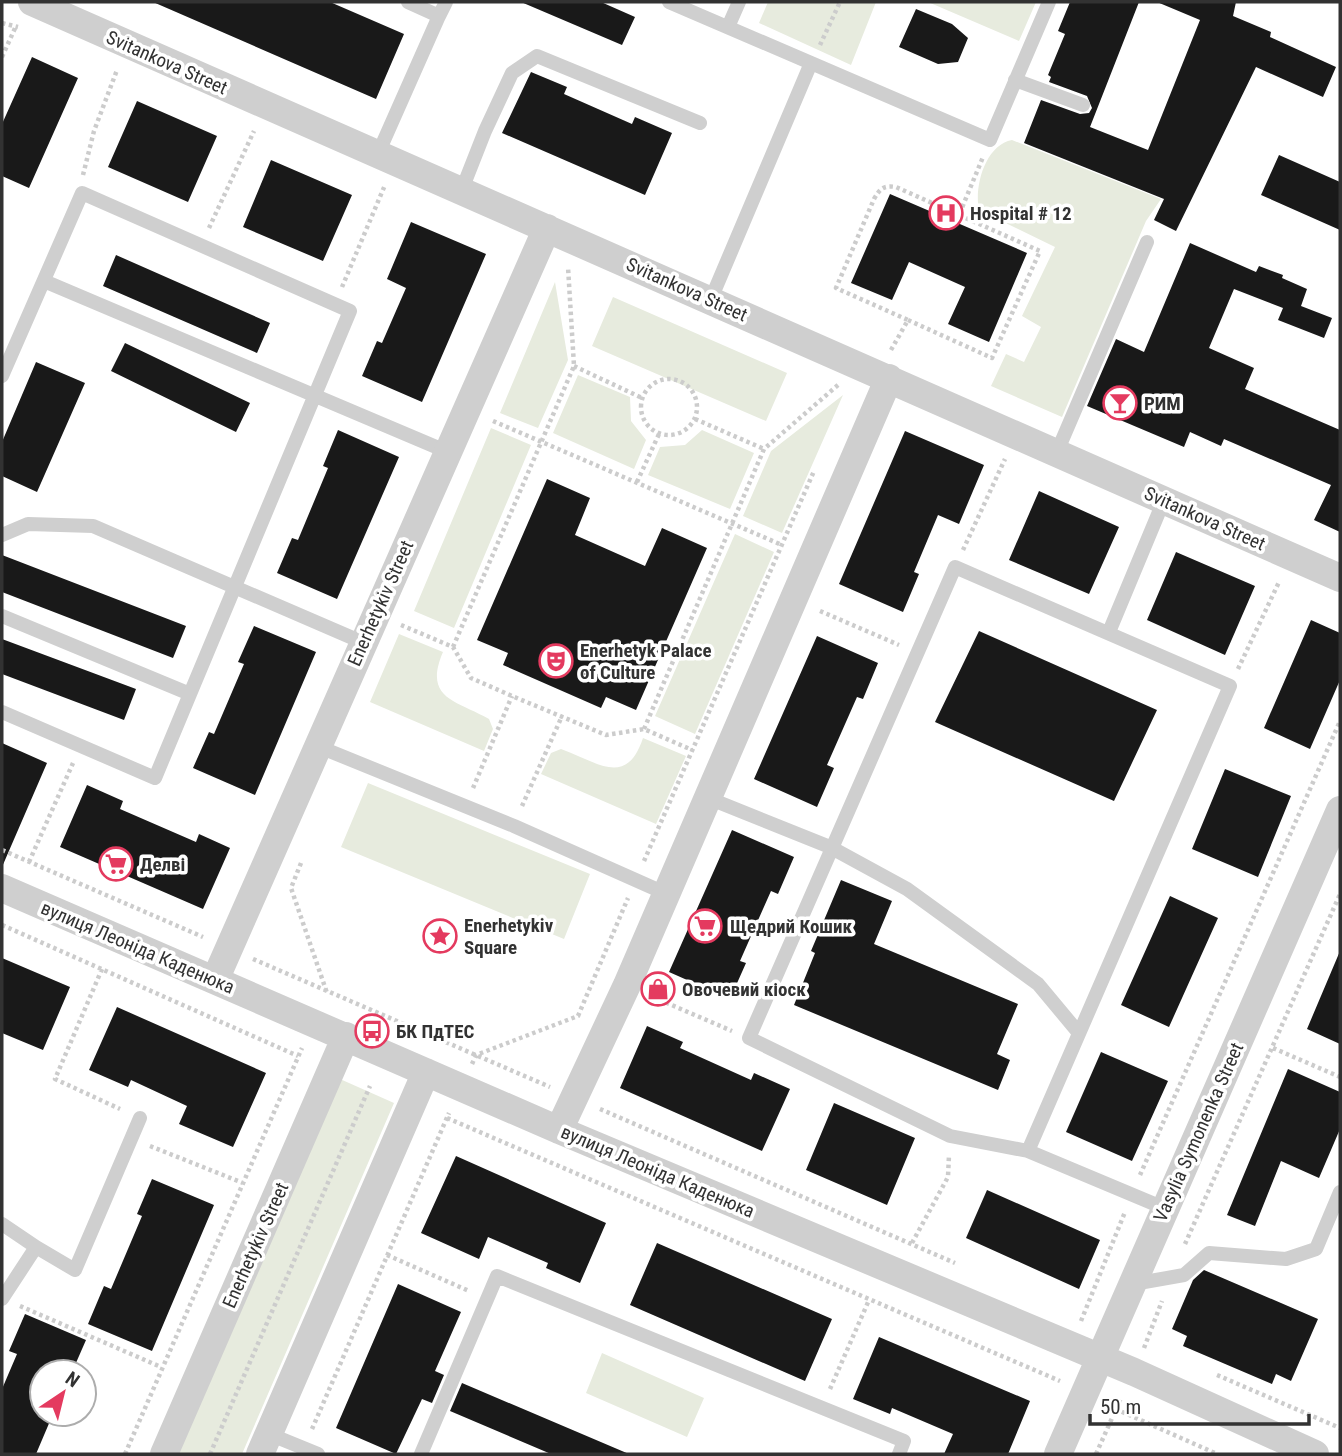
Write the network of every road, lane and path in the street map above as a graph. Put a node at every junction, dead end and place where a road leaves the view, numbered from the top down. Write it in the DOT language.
graph roads {
  1 [pos="408,2"];
  2 [pos="446,2"];
  3 [pos="669,2"];
  4 [pos="739,2"];
  5 [pos="841,2"];
  6 [pos="1049,2"];
  7 [pos="26,10"];
  8 [pos="439,16"];
  9 [pos="728,27"];
  10 [pos="2,57"];
  11 [pos="811,63"];
  12 [pos="119,68"];
  13 [pos="1016,80"];
  14 [pos="1083,105"];
  15 [pos="700,123"];
  16 [pos="256,127"];
  17 [pos="990,140"];
  18 [pos="377,156"];
  19 [pos="385,184"];
  20 [pos="461,192"];
  21 [pos="82,193"];
  22 [pos="959,215"];
  23 [pos="557,232"];
  24 [pos="1147,243"];
  25 [pos="202,245"];
  26 [pos="44,281"];
  27 [pos="710,299"];
  28 [pos="335,304"];
  29 [pos="908,320"];
  30 [pos="862,365"];
  31 [pos="574,366"];
  32 [pos="2,376"];
  33 [pos="889,378"];
  34 [pos="316,397"];
  35 [pos="642,398"];
  36 [pos="487,418"];
  37 [pos="695,419"];
  38 [pos="659,434"];
  39 [pos="1017,434"];
  40 [pos="541,440"];
  41 [pos="764,449"];
  42 [pos="447,452"];
  43 [pos="1056,452"];
  44 [pos="819,461"];
  45 [pos="637,482"];
  46 [pos="1164,500"];
  47 [pos="732,522"];
  48 [pos="2,535"];
  49 [pos="782,545"];
  50 [pos="1292,556"];
  51 [pos="955,566"];
  52 [pos="1340,578"];
  53 [pos="235,587"];
  54 [pos="793,600"];
  55 [pos="2,616"];
  56 [pos="400,624"];
  57 [pos="1109,632"];
  58 [pos="362,642"];
  59 [pos="453,647"];
  60 [pos="917,653"];
  61 [pos="1230,686"];
  62 [pos="190,694"];
  63 [pos="512,696"];
  64 [pos="2,712"];
  65 [pos="562,716"];
  66 [pos="1340,721"];
  67 [pos="644,729"];
  68 [pos="80,746"];
  69 [pos="317,746"];
  70 [pos="692,750"];
  71 [pos="708,798"];
  72 [pos="466,806"];
  73 [pos="1340,810"];
  74 [pos="514,826"];
  75 [pos="830,847"];
  76 [pos="2,850"];
  77 [pos="29,862"];
  78 [pos="636,878"];
  79 [pos="2,888"];
  80 [pos="667,894"];
  81 [pos="1340,894"];
  82 [pos="2,925"];
  83 [pos="227,948"];
  84 [pos="102,969"];
  85 [pos="215,980"];
  86 [pos="627,985"];
  87 [pos="328,991"];
  88 [pos="314,1022"];
  89 [pos="1078,1032"];
  90 [pos="346,1036"];
  91 [pos="749,1038"];
  92 [pos="1273,1048"];
  93 [pos="476,1055"];
  94 [pos="298,1056"];
  95 [pos="426,1072"];
  96 [pos="1340,1077"];
  97 [pos="370,1086"];
  98 [pos="461,1087"];
  99 [pos="574,1097"];
  100 [pos="140,1118"];
  101 [pos="447,1118"];
  102 [pos="559,1130"];
  103 [pos="950,1136"];
  104 [pos="131,1138"];
  105 [pos="1028,1151"];
  106 [pos="243,1183"];
  107 [pos="1340,1192"];
  108 [pos="1132,1194"];
  109 [pos="1164,1208"];
  110 [pos="2,1224"];
  111 [pos="912,1243"];
  112 [pos="36,1247"];
  113 [pos="387,1255"];
  114 [pos="960,1265"];
  115 [pos="1171,1276"];
  116 [pos="1132,1284"];
  117 [pos="2,1299"];
  118 [pos="487,1299"];
  119 [pos="869,1300"];
  120 [pos="1070,1314"];
  121 [pos="1082,1319"];
  122 [pos="1112,1329"];
  123 [pos="1145,1344"];
  124 [pos="1158,1349"];
  125 [pos="1100,1358"];
  126 [pos="161,1367"];
  127 [pos="1206,1370"];
  128 [pos="1134,1371"];
  129 [pos="1085,1393"];
  130 [pos="822,1406"];
  131 [pos="1115,1410"];
  132 [pos="1340,1428"];
  133 [pos="264,1444"];
  134 [pos="304,1448"];
  135 [pos="125,1454"];
  136 [pos="164,1454"];
  137 [pos="210,1454"];
  138 [pos="318,1454"];
  139 [pos="421,1454"];
  140 [pos="899,1454"];
  141 [pos="1058,1454"];
  142 [pos="1096,1454"];
  143 [pos="1217,1454"];
  144 [pos="1315,1454"];
  1 -- 8 [label="lane"];
  2 -- 8 [label="lane"];
  3 -- 9 [label="lane"];
  4 -- 9 [label="lane"];
  5 -- 11 [label="path"];
  6 -- 13 [label="lane"];
  7 -- 10 [label="path"];
  7 -- 18 [label="street, Svitankova Street"];
  8 -- 18 [label="lane"];
  9 -- 11 [label="lane"];
  11 -- 17 [label="lane"];
  11 -- 27 [label="lane"];
  12 -- 21 [label="path"];
  13 -- 14 [label="lane"];
  13 -- 17 [label="lane"];
  15 -- 20 [label="lane"];
  16 -- 25 [label="path"];
  17 -- 22 [label="path"];
  18 -- 20 [label="street, Svitankova Street"];
  19 -- 28 [label="path"];
  20 -- 23 [label="street, Svitankova Street"];
  21 -- 25 [label="lane"];
  21 -- 26 [label="lane"];
  22 -- 29 [label="path"];
  22 -- 29 [label="path"];
  23 -- 27 [label="street, Svitankova Street"];
  23 -- 31 [label="path"];
  23 -- 42 [label="street, Enerhetykiv Street"];
  24 -- 43 [label="lane"];
  25 -- 28 [label="lane"];
  26 -- 32 [label="lane"];
  26 -- 34 [label="lane"];
  27 -- 30 [label="street, Svitankova Street"];
  28 -- 34 [label="lane"];
  29 -- 30 [label="path"];
  30 -- 33 [label="street, Svitankova Street"];
  30 -- 41 [label="path"];
  31 -- 35 [label="path"];
  31 -- 40 [label="path"];
  33 -- 39 [label="street, Svitankova Street"];
  33 -- 54 [label="street"];
  34 -- 42 [label="lane"];
  34 -- 53 [label="lane"];
  35 -- 37 [label="path"];
  35 -- 38 [label="path"];
  36 -- 40 [label="path"];
  37 -- 38 [label="path"];
  37 -- 41 [label="path"];
  38 -- 45 [label="path"];
  39 -- 43 [label="street, Svitankova Street"];
  39 -- 51 [label="path"];
  40 -- 45 [label="path"];
  40 -- 59 [label="path"];
  41 -- 47 [label="path"];
  42 -- 58 [label="street, Enerhetykiv Street"];
  43 -- 46 [label="street, Svitankova Street"];
  44 -- 49 [label="path"];
  45 -- 47 [label="path"];
  46 -- 50 [label="street, Svitankova Street"];
  46 -- 57 [label="lane"];
  47 -- 49 [label="path"];
  47 -- 67 [label="path"];
  48 -- 53 [label="lane"];
  49 -- 70 [label="path"];
  50 -- 52 [label="street, Svitankova Street"];
  50 -- 61 [label="path"];
  51 -- 57 [label="lane"];
  51 -- 60 [label="lane"];
  53 -- 58 [label="lane"];
  53 -- 62 [label="lane"];
  54 -- 60 [label="path"];
  54 -- 71 [label="street"];
  55 -- 62 [label="lane"];
  56 -- 59 [label="path"];
  57 -- 61 [label="lane"];
  58 -- 69 [label="street, Enerhetykiv Street"];
  59 -- 63 [label="path"];
  60 -- 75 [label="lane"];
  61 -- 89 [label="lane"];
  62 -- 68 [label="lane"];
  63 -- 65 [label="path"];
  63 -- 72 [label="path"];
  64 -- 68 [label="lane"];
  65 -- 67 [label="path"];
  65 -- 74 [label="path"];
  66 -- 108 [label="path"];
  67 -- 70 [label="path"];
  68 -- 77 [label="path"];
  69 -- 72 [label="lane"];
  69 -- 83 [label="street, Enerhetykiv Street"];
  70 -- 78 [label="path"];
  71 -- 75 [label="lane"];
  71 -- 80 [label="street"];
  72 -- 74 [label="lane"];
  73 -- 109 [label="street, Vasylia Symonenka Street"];
  74 -- 78 [label="lane"];
  75 -- 89 [label="lane"];
  75 -- 91 [label="lane"];
  76 -- 77 [label="path"];
  77 -- 83 [label="path"];
  78 -- 80 [label="lane"];
  78 -- 93 [label="path"];
  79 -- 85 [label="street, вулиця Леоніда Каденюка"];
  80 -- 86 [label="street"];
  81 -- 92 [label="path"];
  82 -- 84 [label="path"];
  83 -- 85 [label="street, Enerhetykiv Street"];
  83 -- 87 [label="path"];
  84 -- 94 [label="path"];
  84 -- 100 [label="path"];
  85 -- 88 [label="street, вулиця Леоніда Каденюка"];
  86 -- 91 [label="path"];
  86 -- 99 [label="street"];
  87 -- 88 [label="path"];
  87 -- 93 [label="path"];
  88 -- 90 [label="street, вулиця Леоніда Каденюка"];
  88 -- 94 [label="path"];
  89 -- 105 [label="lane"];
  90 -- 95 [label="street, вулиця Леоніда Каденюка"];
  90 -- 136 [label="street, Enerhetykiv Street"];
  91 -- 103 [label="lane"];
  92 -- 96 [label="path"];
  92 -- 115 [label="path"];
  93 -- 98 [label="path"];
  93 -- 99 [label="path"];
  94 -- 106 [label="path"];
  95 -- 98 [label="street, вулиця Леоніда Каденюка"];
  95 -- 133 [label="street"];
  97 -- 137 [label="path"];
  98 -- 101 [label="path"];
  98 -- 102 [label="street, вулиця Леоніда Каденюка"];
  99 -- 102 [label="street"];
  99 -- 111 [label="path"];
  100 -- 104 [label="lane"];
  101 -- 113 [label="path"];
  101 -- 119 [label="path"];
  102 -- 125 [label="street, вулиця Леоніда Каденюка"];
  103 -- 105 [label="lane"];
  103 -- 111 [label="path"];
  104 -- 106 [label="path"];
  104 -- 112 [label="lane"];
  105 -- 108 [label="lane"];
  106 -- 126 [label="path"];
  107 -- 115 [label="lane"];
  108 -- 109 [label="lane"];
  108 -- 121 [label="path"];
  109 -- 116 [label="street, Vasylia Symonenka Street"];
  110 -- 112 [label="lane"];
  111 -- 114 [label="path"];
  112 -- 117 [label="lane"];
  113 -- 118 [label="path"];
  113 -- 134 [label="path"];
  115 -- 116 [label="lane"];
  115 -- 123 [label="path"];
  116 -- 122 [label="street, Vasylia Symonenka Street"];
  117 -- 126 [label="path"];
  118 -- 130 [label="lane"];
  118 -- 139 [label="lane"];
  119 -- 129 [label="path"];
  119 -- 130 [label="path"];
  120 -- 121 [label="path"];
  121 -- 122 [label="path"];
  122 -- 123 [label="path"];
  122 -- 125 [label="street, Vasylia Symonenka Street"];
  123 -- 124 [label="path"];
  123 -- 128 [label="path"];
  125 -- 128 [label="street, вулиця Леоніда Каденюка"];
  125 -- 129 [label="street, Vasylia Symonenka Street"];
  126 -- 135 [label="path"];
  127 -- 132 [label="path"];
  128 -- 131 [label="path"];
  128 -- 144 [label="street, вулиця Леоніда Каденюка"];
  129 -- 131 [label="path"];
  129 -- 141 [label="street, Vasylia Symonenka Street"];
  130 -- 140 [label="lane"];
  131 -- 142 [label="path"];
  131 -- 143 [label="path"];
  133 -- 134 [label="lane"];
  134 -- 138 [label="lane"];
}
